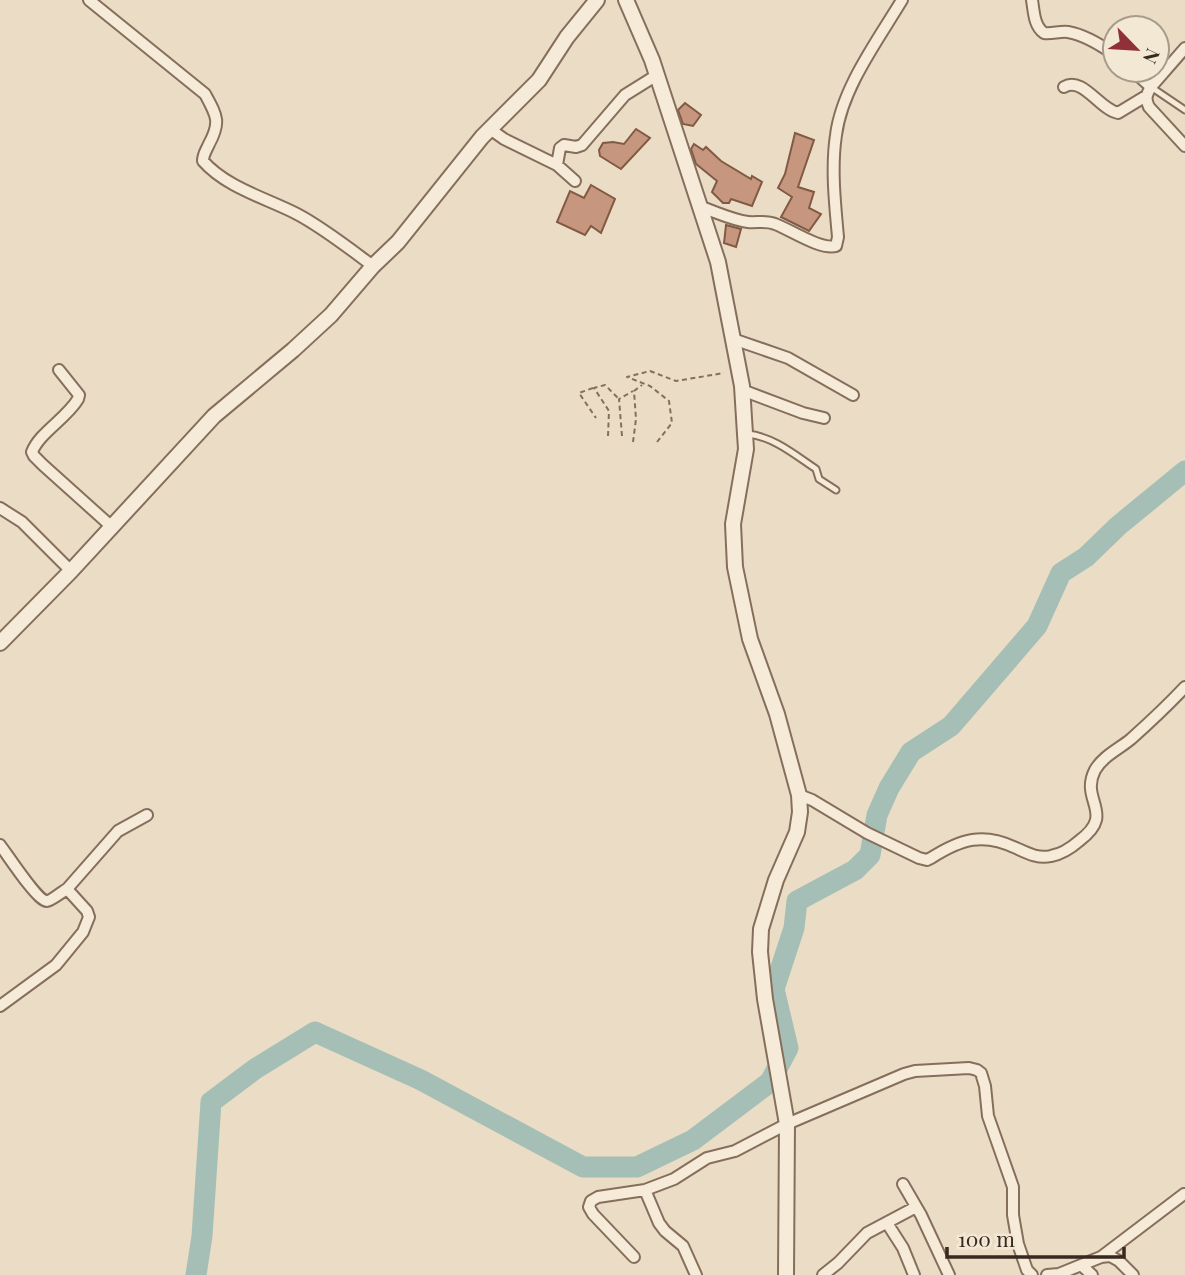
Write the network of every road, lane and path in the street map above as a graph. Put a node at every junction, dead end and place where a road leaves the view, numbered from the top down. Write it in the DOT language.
graph roads {
  1 [pos="89,0"];
  2 [pos="597,0"];
  3 [pos="626,0"];
  4 [pos="902,0"];
  5 [pos="1032,0"];
  6 [pos="1101,46"];
  7 [pos="1185,48"];
  8 [pos="657,75"];
  9 [pos="1143,84"];
  10 [pos="1064,87"];
  11 [pos="1149,92"];
  12 [pos="1185,110"];
  13 [pos="490,129"];
  14 [pos="1185,146"];
  15 [pos="557,165"];
  16 [pos="575,181"];
  17 [pos="701,207"];
  18 [pos="373,265"];
  19 [pos="733,339"];
  20 [pos="59,370"];
  21 [pos="739,371"];
  22 [pos="644,384"];
  23 [pos="594,388"];
  24 [pos="743,390"];
  25 [pos="634,391"];
  26 [pos="853,395"];
  27 [pos="619,399"];
  28 [pos="596,418"];
  29 [pos="824,418"];
  30 [pos="745,434"];
  31 [pos="608,436"];
  32 [pos="622,436"];
  33 [pos="633,442"];
  34 [pos="657,442"];
  35 [pos="836,490"];
  36 [pos="0,508"];
  37 [pos="112,527"];
  38 [pos="71,571"];
  39 [pos="0,643"];
  40 [pos="1185,687"];
  41 [pos="799,795"];
  42 [pos="147,815"];
  43 [pos="0,845"];
  44 [pos="67,889"];
  45 [pos="0,1006"];
  46 [pos="787,1124"];
  47 [pos="903,1184"];
  48 [pos="645,1190"];
  49 [pos="1184,1194"];
  50 [pos="916,1207"];
  51 [pos="887,1223"];
  52 [pos="634,1257"];
  53 [pos="1101,1257"];
  54 [pos="1081,1265"];
  55 [pos="696,1275"];
  56 [pos="786,1275"];
  57 [pos="822,1275"];
  58 [pos="914,1275"];
  59 [pos="949,1275"];
  60 [pos="1032,1275"];
  61 [pos="1047,1275"];
  62 [pos="1092,1275"];
  63 [pos="1133,1275"];
  1 -- 18 [label="street"];
  2 -- 13 [label="street"];
  3 -- 8 [label="street"];
  4 -- 17 [label="street"];
  5 -- 6 [label="street"];
  7 -- 11 [label="street"];
  8 -- 15 [label="street"];
  8 -- 17 [label="street"];
  9 -- 11 [label="street"];
  10 -- 11 [label="street"];
  11 -- 12 [label="lane"];
  11 -- 14 [label="street"];
  13 -- 15 [label="street"];
  13 -- 18 [label="street"];
  15 -- 16 [label="street"];
  17 -- 19 [label="street"];
  18 -- 37 [label="street"];
  19 -- 21 [label="street"];
  19 -- 26 [label="street"];
  20 -- 37 [label="street"];
  21 -- 22 [label="path"];
  21 -- 24 [label="street"];
  22 -- 25 [label="path"];
  22 -- 34 [label="path"];
  23 -- 27 [label="path"];
  23 -- 28 [label="path"];
  23 -- 31 [label="path"];
  24 -- 29 [label="street"];
  24 -- 30 [label="street"];
  25 -- 27 [label="path"];
  25 -- 33 [label="path"];
  27 -- 32 [label="path"];
  30 -- 35 [label="lane"];
  30 -- 41 [label="street"];
  36 -- 38 [label="street"];
  37 -- 38 [label="street"];
  38 -- 39 [label="street"];
  40 -- 41 [label="street"];
  41 -- 46 [label="street"];
  42 -- 44 [label="street"];
  43 -- 44 [label="street"];
  44 -- 45 [label="street"];
  46 -- 48 [label="street"];
  46 -- 56 [label="street"];
  46 -- 60 [label="street"];
  47 -- 50 [label="street"];
  48 -- 52 [label="street"];
  48 -- 55 [label="street"];
  49 -- 53 [label="street"];
  50 -- 51 [label="street"];
  50 -- 59 [label="street"];
  51 -- 57 [label="street"];
  51 -- 58 [label="street"];
  53 -- 54 [label="street"];
  53 -- 63 [label="street"];
  54 -- 61 [label="street"];
  54 -- 62 [label="street"];
}
